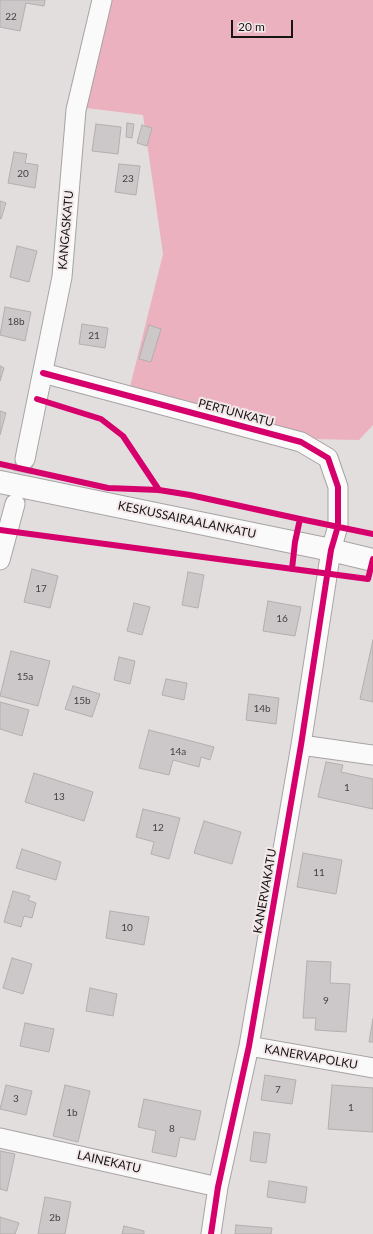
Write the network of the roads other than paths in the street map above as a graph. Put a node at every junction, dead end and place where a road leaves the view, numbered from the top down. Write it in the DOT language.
graph roads {
  1 [pos="102,0"];
  2 [pos="43,373"];
  3 [pos="25,459"];
  4 [pos="0,482"];
  5 [pos="15,504"];
  6 [pos="331,550"];
  7 [pos="0,560"];
  8 [pos="373,560"];
  9 [pos="301,745"];
  10 [pos="373,755"];
  11 [pos="250,1046"];
  12 [pos="373,1068"];
  13 [pos="0,1138"];
  14 [pos="218,1187"];
  15 [pos="211,1234"];
  1 -- 2 [label="street, KANGASKATU"];
  2 -- 3 [label="street, KANGASKATU"];
  2 -- 6 [label="street, PERTUNKATU"];
  4 -- 6 [label="street, KESKUSSAIRAALANKATU"];
  5 -- 7 [label="street"];
  6 -- 8 [label="street, KESKUSSAIRAALANKATU"];
  6 -- 9 [label="street, KANERVAKATU"];
  9 -- 10 [label="street"];
  9 -- 11 [label="street, KANERVAKATU"];
  11 -- 12 [label="street, KANERVAPOLKU"];
  11 -- 14 [label="street, KANERVAKATU"];
  13 -- 14 [label="street, LAINEKATU"];
  14 -- 15 [label="street, KANERVAKATU"];
}
